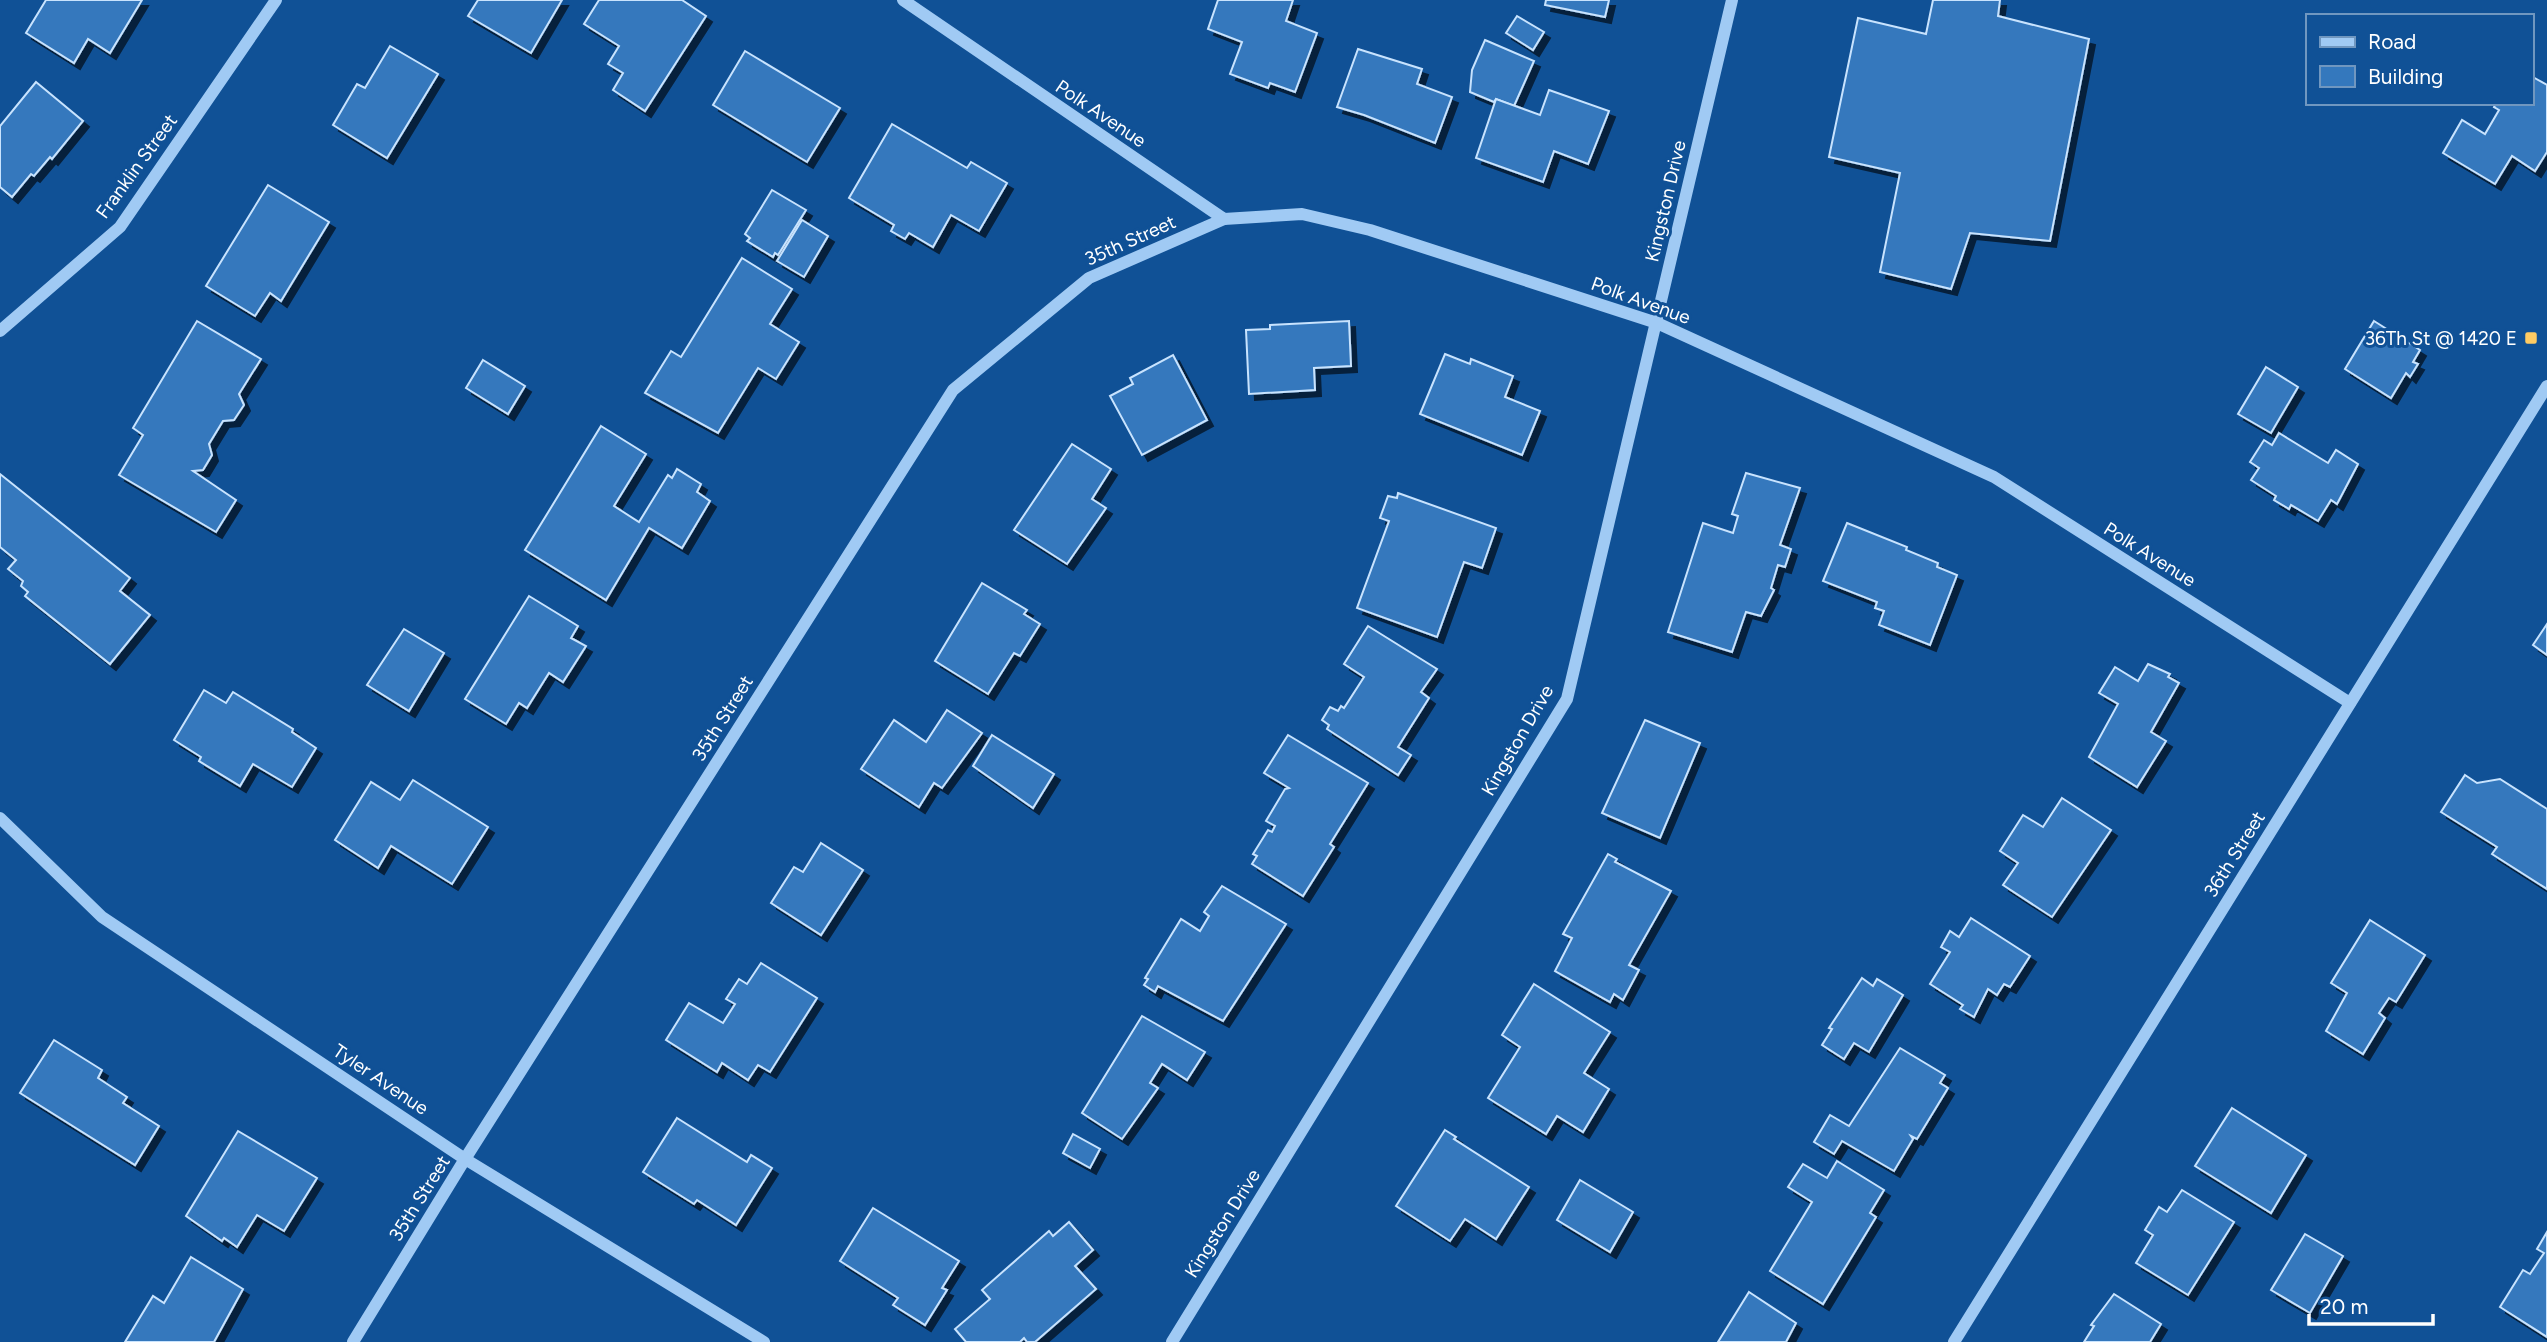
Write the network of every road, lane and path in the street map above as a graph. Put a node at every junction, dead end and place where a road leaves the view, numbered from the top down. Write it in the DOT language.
graph roads {
  1 [pos="276,0"];
  2 [pos="903,0"];
  3 [pos="1732,0"];
  4 [pos="1224,219"];
  5 [pos="1657,323"];
  6 [pos="0,331"];
  7 [pos="2547,386"];
  8 [pos="2350,703"];
  9 [pos="0,818"];
  10 [pos="465,1158"];
  11 [pos="353,1342"];
  12 [pos="764,1342"];
  13 [pos="1172,1342"];
  14 [pos="1954,1342"];
  1 -- 6 [label="street, Franklin Street"];
  2 -- 4 [label="street, Polk Avenue"];
  3 -- 5 [label="street, Kingston Drive"];
  4 -- 5 [label="street, Polk Avenue"];
  4 -- 10 [label="street, 35th Street"];
  5 -- 8 [label="street, Polk Avenue"];
  5 -- 13 [label="street, Kingston Drive"];
  7 -- 8 [label="street, 36th Street"];
  8 -- 14 [label="street, 36th Street"];
  9 -- 10 [label="street, Tyler Avenue"];
  10 -- 11 [label="street, 35th Street"];
  10 -- 12 [label="street, Tyler Avenue"];
}
